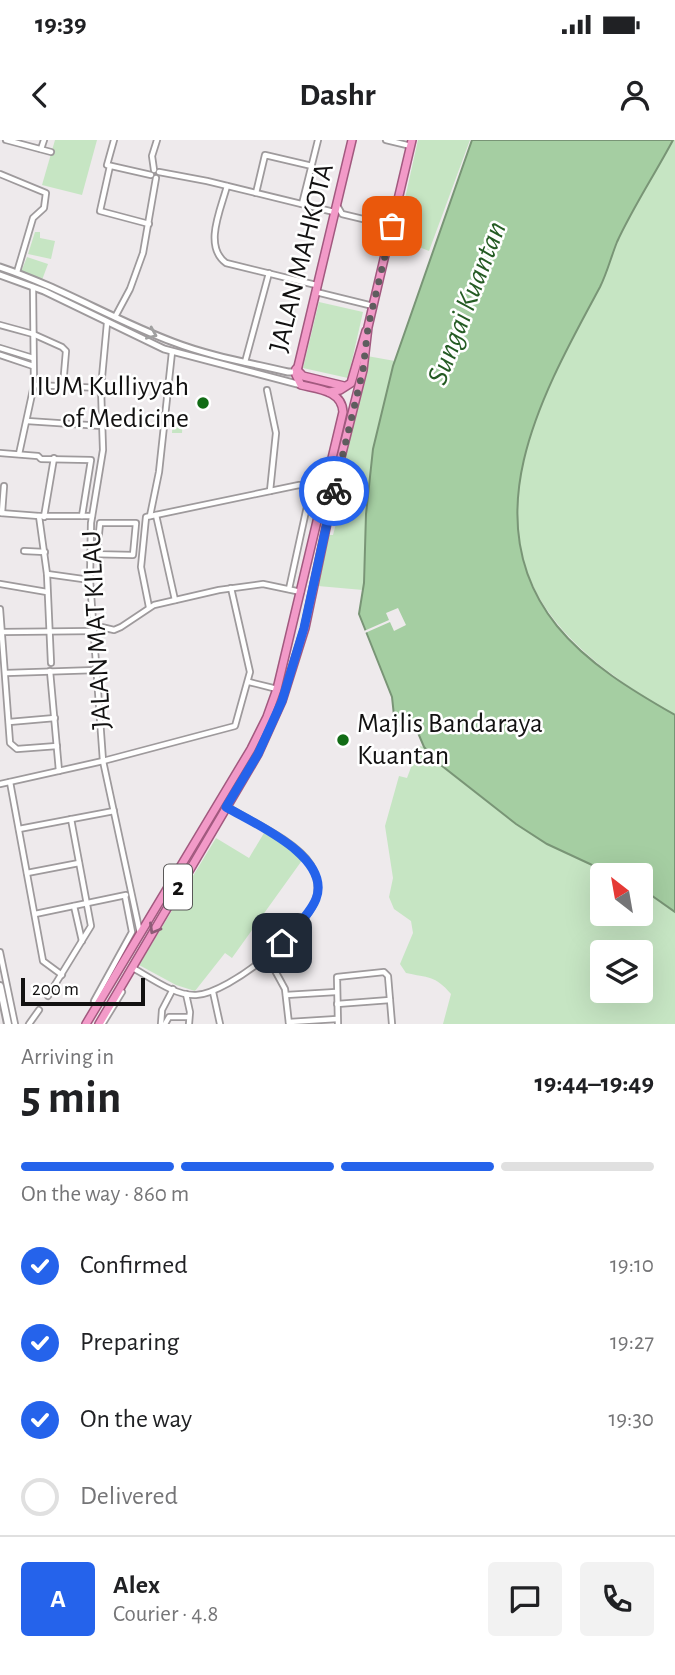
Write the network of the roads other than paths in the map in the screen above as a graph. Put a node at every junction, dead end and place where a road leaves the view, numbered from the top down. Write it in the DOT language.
graph roads {
  1 [pos="6,140"];
  2 [pos="44,140"];
  3 [pos="114,140"];
  4 [pos="157,140"];
  5 [pos="318,140"];
  6 [pos="352,140"];
  7 [pos="386,140"];
  8 [pos="412,143"];
  9 [pos="41,149"];
  10 [pos="51,152"];
  11 [pos="110,166"];
  12 [pos="312,166"];
  13 [pos="0,174"];
  14 [pos="155,174"];
  15 [pos="227,186"];
  16 [pos="256,193"];
  17 [pos="337,202"];
  18 [pos="302,204"];
  19 [pos="335,212"];
  20 [pos="149,223"];
  21 [pos="392,226"];
  22 [pos="0,267"];
  23 [pos="17,272"];
  24 [pos="269,273"];
  25 [pos="1,276"];
  26 [pos="33,287"];
  27 [pos="316,288"];
  28 [pos="373,306"];
  29 [pos="115,318"];
  30 [pos="107,323"];
  31 [pos="0,325"];
  32 [pos="368,327"];
  33 [pos="33,334"];
  34 [pos="0,348"];
  35 [pos="172,352"];
  36 [pos="0,355"];
  37 [pos="33,358"];
  38 [pos="236,359"];
  39 [pos="245,362"];
  40 [pos="33,366"];
  41 [pos="233,367"];
  42 [pos="296,369"];
  43 [pos="288,372"];
  44 [pos="285,382"];
  45 [pos="301,385"];
  46 [pos="34,386"];
  47 [pos="63,386"];
  48 [pos="348,386"];
  49 [pos="101,388"];
  50 [pos="267,390"];
  51 [pos="328,392"];
  52 [pos="27,421"];
  53 [pos="102,425"];
  54 [pos="0,453"];
  55 [pos="19,454"];
  56 [pos="54,458"];
  57 [pos="336,481"];
  58 [pos="4,486"];
  59 [pos="311,488"];
  60 [pos="325,488"];
  61 [pos="270,491"];
  62 [pos="323,498"];
  63 [pos="331,502"];
  64 [pos="1,513"];
  65 [pos="156,515"];
  66 [pos="82,516"];
  67 [pos="92,516"];
  68 [pos="150,516"];
  69 [pos="42,517"];
  70 [pos="24,551"];
  71 [pos="45,552"];
  72 [pos="89,554"];
  73 [pos="97,554"];
  74 [pos="47,574"];
  75 [pos="90,580"];
  76 [pos="0,584"];
  77 [pos="231,588"];
  78 [pos="290,590"];
  79 [pos="47,592"];
  80 [pos="301,592"];
  81 [pos="175,600"];
  82 [pos="309,603"];
  83 [pos="149,607"];
  84 [pos="0,609"];
  85 [pos="296,612"];
  86 [pos="294,622"];
  87 [pos="93,628"];
  88 [pos="49,631"];
  89 [pos="2,632"];
  90 [pos="51,663"];
  91 [pos="97,670"];
  92 [pos="50,671"];
  93 [pos="6,673"];
  94 [pos="249,682"];
  95 [pos="277,689"];
  96 [pos="55,718"];
  97 [pos="9,722"];
  98 [pos="57,746"];
  99 [pos="103,761"];
  100 [pos="59,771"];
  101 [pos="10,782"];
  102 [pos="0,784"];
  103 [pos="226,807"];
  104 [pos="114,811"];
  105 [pos="71,819"];
  106 [pos="19,829"];
  107 [pos="79,863"];
  108 [pos="27,873"];
  109 [pos="128,895"];
  110 [pos="86,904"];
  111 [pos="74,906"];
  112 [pos="35,914"];
  113 [pos="140,933"];
  114 [pos="82,942"];
  115 [pos="0,952"];
  116 [pos="267,956"];
  117 [pos="122,958"];
  118 [pos="132,968"];
  119 [pos="62,975"];
  120 [pos="0,986"];
  121 [pos="173,989"];
  122 [pos="213,992"];
  123 [pos="336,992"];
  124 [pos="186,994"];
  125 [pos="286,995"];
  126 [pos="48,996"];
  127 [pos="6,997"];
  128 [pos="390,1000"];
  129 [pos="94,1001"];
  130 [pos="337,1003"];
  131 [pos="39,1010"];
  132 [pos="188,1017"];
  133 [pos="338,1021"];
  134 [pos="289,1023"];
  135 [pos="8,1024"];
  136 [pos="15,1024"];
  137 [pos="29,1024"];
  138 [pos="86,1024"];
  139 [pos="101,1024"];
  140 [pos="163,1024"];
  141 [pos="189,1024"];
  142 [pos="220,1024"];
  143 [pos="392,1024"];
  1 -- 9 [label="street"];
  2 -- 9 [label="street"];
  3 -- 11 [label="street"];
  4 -- 14 [label="street"];
  5 -- 12 [label="street"];
  6 -- 17 [label="highway, JALAN MAHKOTA"];
  7 -- 8 [label="street"];
  8 -- 21 [label="highway, 2"];
  9 -- 10 [label="street"];
  11 -- 14 [label="street"];
  11 -- 20 [label="street"];
  12 -- 16 [label="street"];
  12 -- 18 [label="street"];
  13 -- 23 [label="street"];
  14 -- 15 [label="street"];
  14 -- 20 [label="street"];
  15 -- 16 [label="street"];
  15 -- 24 [label="street"];
  16 -- 18 [label="street"];
  17 -- 19 [label="highway, JALAN MAHKOTA"];
  17 -- 21 [label="street"];
  18 -- 19 [label="street"];
  19 -- 27 [label="highway, JALAN MAHKOTA"];
  20 -- 29 [label="street"];
  21 -- 28 [label="highway, 2"];
  22 -- 23 [label="street"];
  23 -- 29 [label="street"];
  24 -- 27 [label="street"];
  24 -- 39 [label="street"];
  25 -- 26 [label="street"];
  26 -- 30 [label="street"];
  26 -- 33 [label="street"];
  27 -- 28 [label="street"];
  27 -- 42 [label="highway, JALAN MAHKOTA"];
  28 -- 32 [label="highway, 2"];
  29 -- 38 [label="street, one-way"];
  30 -- 35 [label="street"];
  30 -- 49 [label="street, JALAN MAT KILAU"];
  31 -- 33 [label="street"];
  32 -- 48 [label="highway"];
  32 -- 57 [label="highway, 2"];
  33 -- 37 [label="street"];
  33 -- 47 [label="street"];
  34 -- 37 [label="street"];
  35 -- 41 [label="street"];
  35 -- 68 [label="street"];
  36 -- 40 [label="street"];
  37 -- 40 [label="street"];
  38 -- 39 [label="street"];
  38 -- 41 [label="street"];
  39 -- 43 [label="street"];
  40 -- 46 [label="street"];
  41 -- 44 [label="street"];
  42 -- 43 [label="street"];
  42 -- 45 [label="highway, JALAN MAHKOTA"];
  42 -- 48 [label="highway"];
  43 -- 44 [label="street"];
  44 -- 45 [label="street"];
  45 -- 51 [label="highway"];
  46 -- 47 [label="street"];
  46 -- 52 [label="street"];
  47 -- 49 [label="street"];
  48 -- 51 [label="highway"];
  49 -- 53 [label="street, JALAN MAT KILAU"];
  50 -- 61 [label="street"];
  51 -- 60 [label="highway, 2"];
  52 -- 53 [label="street"];
  52 -- 55 [label="street"];
  53 -- 67 [label="street, JALAN MAT KILAU"];
  54 -- 55 [label="street"];
  55 -- 56 [label="street"];
  56 -- 66 [label="street, JALAN MAT KILAU"];
  56 -- 69 [label="street"];
  57 -- 60 [label="highway"];
  57 -- 63 [label="highway, 2"];
  58 -- 64 [label="street"];
  59 -- 60 [label="street"];
  59 -- 61 [label="street"];
  59 -- 62 [label="street"];
  59 -- 78 [label="street"];
  60 -- 62 [label="highway, 2"];
  60 -- 63 [label="highway"];
  61 -- 65 [label="street"];
  62 -- 80 [label="highway, 2"];
  63 -- 82 [label="highway, 2"];
  64 -- 69 [label="street"];
  65 -- 68 [label="street"];
  65 -- 81 [label="street"];
  66 -- 67 [label="street"];
  66 -- 69 [label="street"];
  67 -- 72 [label="street, JALAN MAT KILAU"];
  68 -- 83 [label="street"];
  69 -- 71 [label="street"];
  70 -- 71 [label="street"];
  71 -- 74 [label="street"];
  72 -- 73 [label="street"];
  72 -- 75 [label="street, JALAN MAT KILAU"];
  73 -- 73 [label="street"];
  74 -- 75 [label="street"];
  74 -- 79 [label="street"];
  75 -- 87 [label="street, JALAN MAT KILAU"];
  76 -- 79 [label="street"];
  77 -- 78 [label="street"];
  77 -- 81 [label="street"];
  77 -- 94 [label="street"];
  78 -- 80 [label="street"];
  78 -- 85 [label="street"];
  79 -- 88 [label="street"];
  80 -- 85 [label="highway, 2"];
  81 -- 83 [label="street"];
  82 -- 86 [label="highway"];
  82 -- 103 [label="highway, 2"];
  83 -- 87 [label="street"];
  84 -- 89 [label="street"];
  85 -- 86 [label="highway, 2"];
  86 -- 95 [label="highway, 2"];
  87 -- 88 [label="street"];
  87 -- 91 [label="street, JALAN MAT KILAU"];
  88 -- 89 [label="street"];
  88 -- 90 [label="street"];
  89 -- 93 [label="street"];
  91 -- 92 [label="street"];
  91 -- 99 [label="street, JALAN MAT KILAU"];
  92 -- 93 [label="street"];
  92 -- 96 [label="street"];
  93 -- 97 [label="street"];
  94 -- 95 [label="street"];
  94 -- 99 [label="street"];
  95 -- 113 [label="highway, 2"];
  96 -- 97 [label="street"];
  96 -- 98 [label="street"];
  97 -- 98 [label="street"];
  98 -- 100 [label="street"];
  99 -- 100 [label="street"];
  99 -- 104 [label="street, JALAN MAT KILAU"];
  100 -- 101 [label="street"];
  101 -- 102 [label="street"];
  101 -- 106 [label="street"];
  103 -- 116 [label="street"];
  103 -- 118 [label="highway, 2, one-way"];
  104 -- 105 [label="street"];
  104 -- 109 [label="street, JALAN MAT KILAU"];
  105 -- 106 [label="street"];
  105 -- 107 [label="street"];
  106 -- 108 [label="street"];
  107 -- 108 [label="street"];
  107 -- 110 [label="street"];
  108 -- 112 [label="street"];
  109 -- 110 [label="street"];
  109 -- 113 [label="street, JALAN MAT KILAU"];
  109 -- 117 [label="street"];
  110 -- 111 [label="street"];
  110 -- 114 [label="street"];
  111 -- 112 [label="street"];
  111 -- 114 [label="street"];
  112 -- 119 [label="street"];
  113 -- 117 [label="highway, 2"];
  114 -- 119 [label="street"];
  115 -- 127 [label="street"];
  116 -- 122 [label="street"];
  116 -- 125 [label="street"];
  117 -- 129 [label="street"];
  117 -- 138 [label="highway, 2"];
  118 -- 121 [label="street"];
  118 -- 139 [label="highway, 2"];
  119 -- 126 [label="street"];
  120 -- 127 [label="main road"];
  121 -- 124 [label="street"];
  121 -- 140 [label="street"];
  122 -- 124 [label="street"];
  122 -- 142 [label="street"];
  123 -- 125 [label="street"];
  123 -- 128 [label="street"];
  123 -- 130 [label="street"];
  124 -- 132 [label="street"];
  125 -- 134 [label="street"];
  127 -- 135 [label="main road"];
  127 -- 136 [label="street"];
  128 -- 130 [label="street"];
  128 -- 143 [label="street"];
  130 -- 133 [label="street"];
  131 -- 137 [label="street"];
  132 -- 140 [label="street"];
  132 -- 141 [label="street"];
  133 -- 134 [label="street"];
}
